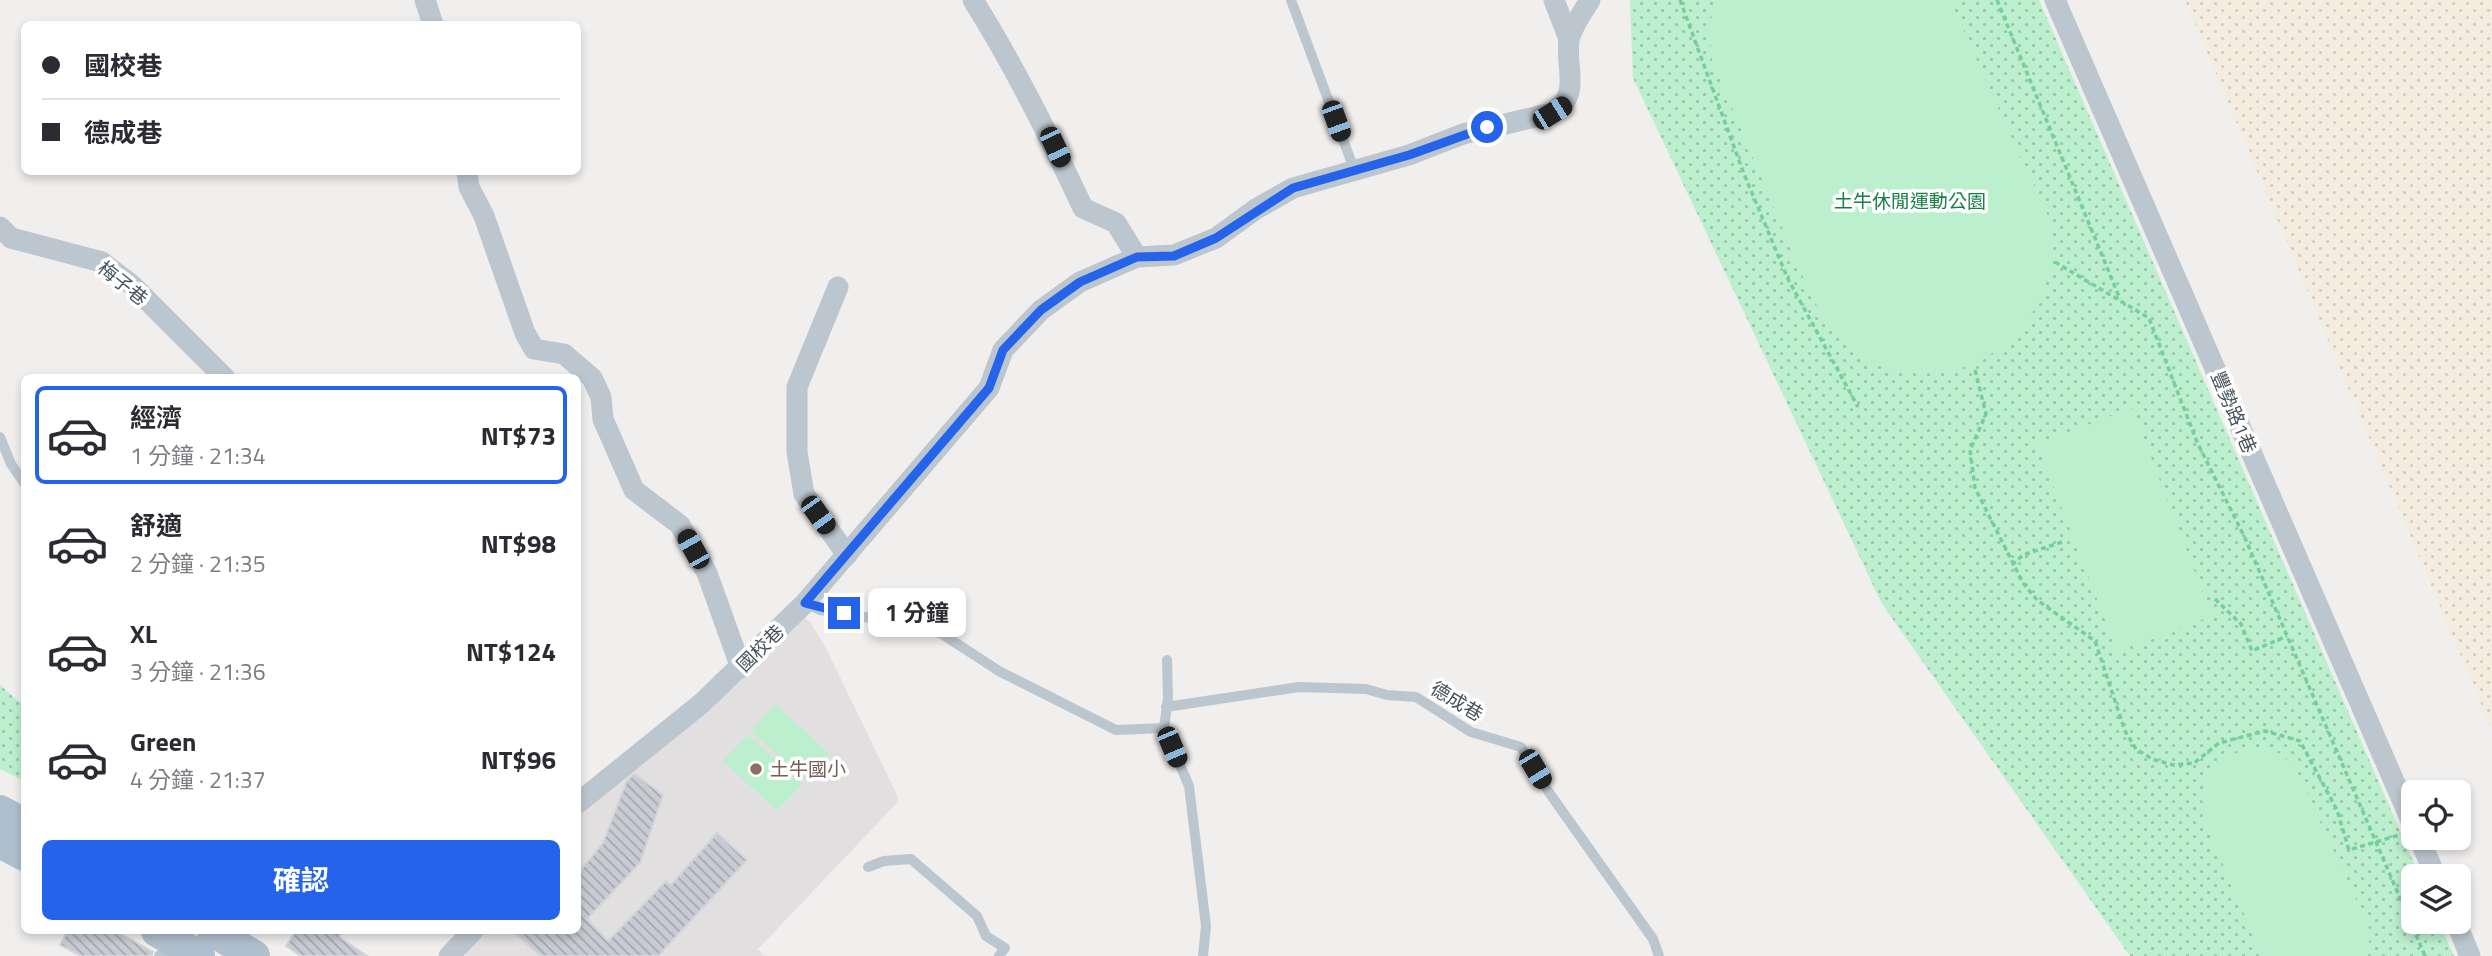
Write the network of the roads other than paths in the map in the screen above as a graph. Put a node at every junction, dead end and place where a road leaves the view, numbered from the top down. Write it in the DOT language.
graph roads {
  1 [pos="425,0"];
  2 [pos="973,0"];
  3 [pos="1291,0"];
  4 [pos="1554,0"];
  5 [pos="1590,0"];
  6 [pos="2055,0"];
  7 [pos="432,21"];
  8 [pos="1569,39"];
  9 [pos="1354,169"];
  10 [pos="467,175"];
  11 [pos="0,226"];
  12 [pos="1137,257"];
  13 [pos="838,287"];
  14 [pos="221,374"];
  15 [pos="0,437"];
  16 [pos="21,479"];
  17 [pos="847,555"];
  18 [pos="805,603"];
  19 [pos="1167,660"];
  20 [pos="741,667"];
  21 [pos="1166,707"];
  22 [pos="1164,728"];
  23 [pos="581,800"];
  24 [pos="2401,809"];
  25 [pos="0,811"];
  26 [pos="21,822"];
  27 [pos="0,842"];
  28 [pos="21,853"];
  29 [pos="868,866"];
  30 [pos="219,934"];
  31 [pos="470,934"];
  32 [pos="2461,934"];
  33 [pos="254,956"];
  34 [pos="449,956"];
  35 [pos="999,956"];
  36 [pos="1203,956"];
  37 [pos="1659,956"];
  38 [pos="2470,956"];
  1 -- 7 [label="street"];
  2 -- 12 [label="street"];
  3 -- 9 [label="lane"];
  4 -- 8 [label="street"];
  5 -- 8 [label="street, 國校巷"];
  6 -- 24 [label="street, 豐勢路1巷"];
  8 -- 9 [label="street, 國校巷"];
  9 -- 12 [label="street, 國校巷"];
  10 -- 20 [label="street"];
  11 -- 14 [label="street, 梅子巷"];
  12 -- 17 [label="street, 國校巷"];
  13 -- 17 [label="street"];
  15 -- 16 [label="lane"];
  17 -- 18 [label="street, 國校巷"];
  18 -- 20 [label="street, 國校巷"];
  18 -- 22 [label="lane"];
  19 -- 21 [label="lane"];
  20 -- 23 [label="street, 國校巷"];
  21 -- 22 [label="lane"];
  21 -- 37 [label="lane, 德成巷"];
  22 -- 36 [label="lane"];
  25 -- 26 [label="main road"];
  27 -- 28 [label="main road"];
  29 -- 35 [label="lane"];
  30 -- 33 [label="main road"];
  31 -- 34 [label="street"];
  32 -- 38 [label="street"];
}
